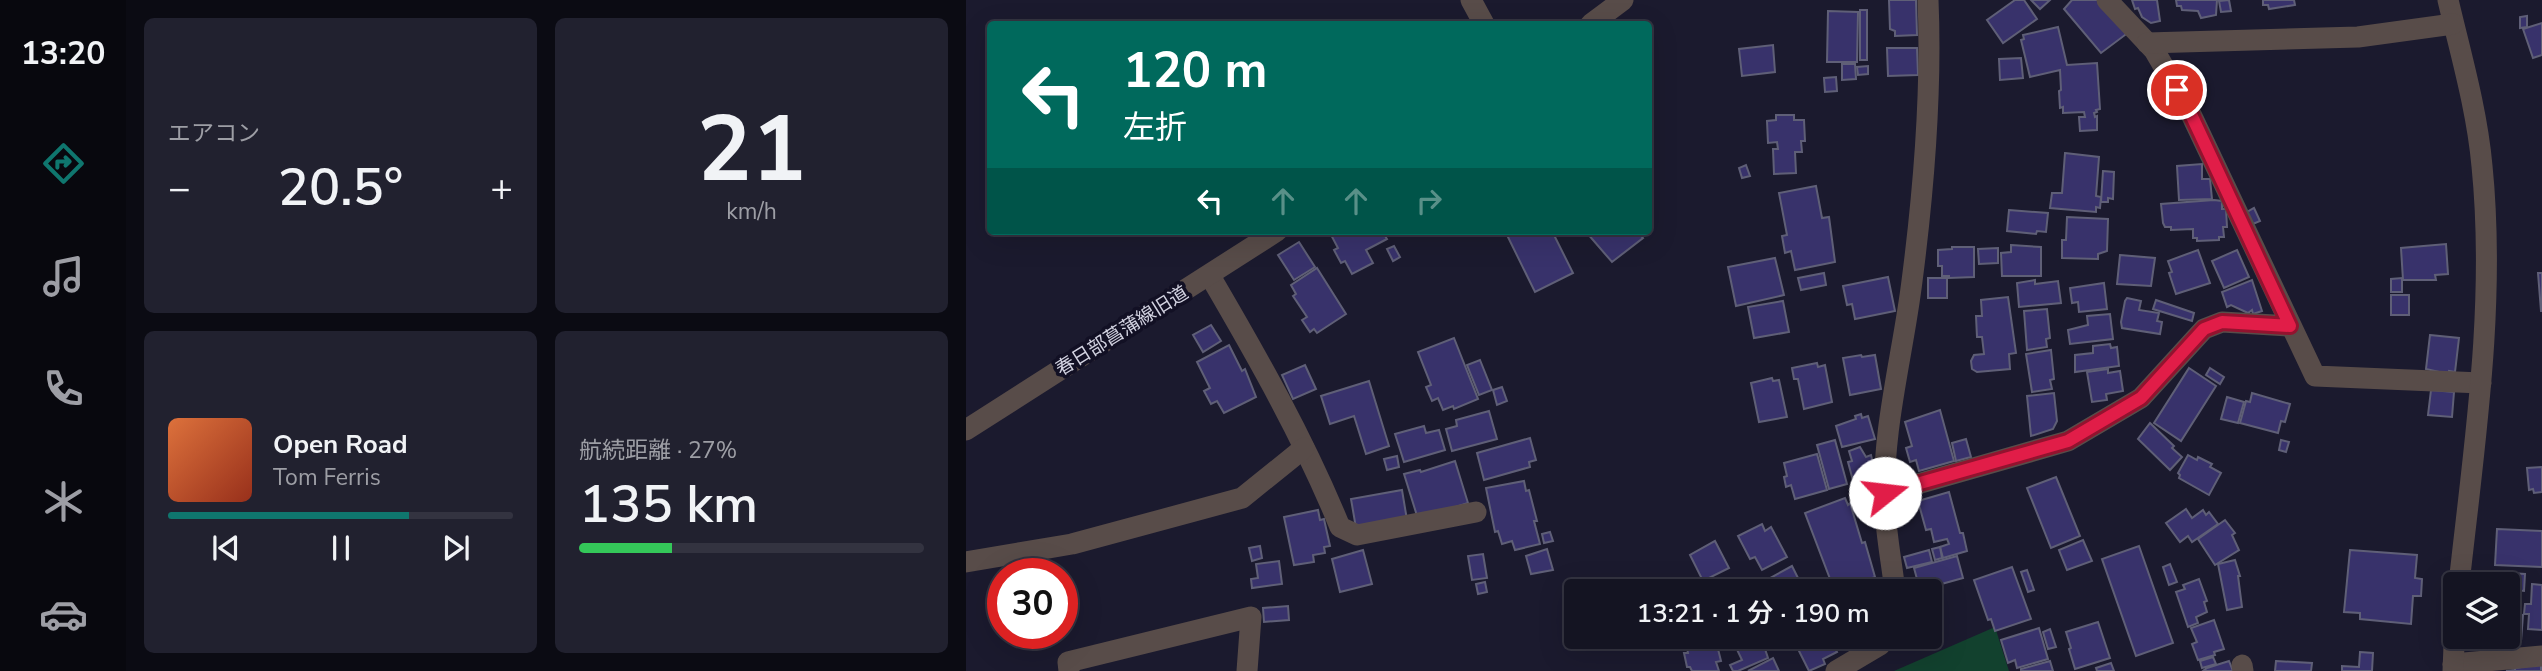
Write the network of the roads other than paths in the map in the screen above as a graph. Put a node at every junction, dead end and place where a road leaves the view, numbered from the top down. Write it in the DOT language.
graph roads {
  1 [pos="1471,0"];
  2 [pos="1623,0"];
  3 [pos="1928,0"];
  4 [pos="2107,0"];
  5 [pos="2448,0"];
  6 [pos="1482,21"];
  7 [pos="1595,21"];
  8 [pos="2454,24"];
  9 [pos="2147,43"];
  10 [pos="1272,235"];
  11 [pos="1210,276"];
  12 [pos="2290,326"];
  13 [pos="2481,383"];
  14 [pos="966,430"];
  15 [pos="1304,448"];
  16 [pos="1885,493"];
  17 [pos="1476,512"];
  18 [pos="966,562"];
  19 [pos="2460,572"];
  20 [pos="1894,579"];
  21 [pos="1873,649"];
  22 [pos="2454,649"];
  23 [pos="2542,656"];
  24 [pos="2453,668"];
  25 [pos="1069,671"];
  26 [pos="1247,671"];
  27 [pos="1836,671"];
  1 -- 6 [label="street"];
  2 -- 7 [label="street"];
  3 -- 16 [label="street"];
  4 -- 9 [label="street"];
  5 -- 8 [label="street"];
  8 -- 9 [label="street"];
  8 -- 13 [label="street"];
  9 -- 12 [label="street"];
  10 -- 11 [label="street, 春日部菖蒲線旧道"];
  11 -- 14 [label="street, 春日部菖蒲線旧道"];
  11 -- 15 [label="street"];
  12 -- 13 [label="street"];
  12 -- 16 [label="street"];
  13 -- 19 [label="street"];
  15 -- 17 [label="street"];
  15 -- 18 [label="street"];
  16 -- 20 [label="street"];
  21 -- 27 [label="street"];
  22 -- 24 [label="street"];
  23 -- 24 [label="street"];
  25 -- 26 [label="street"];
}
